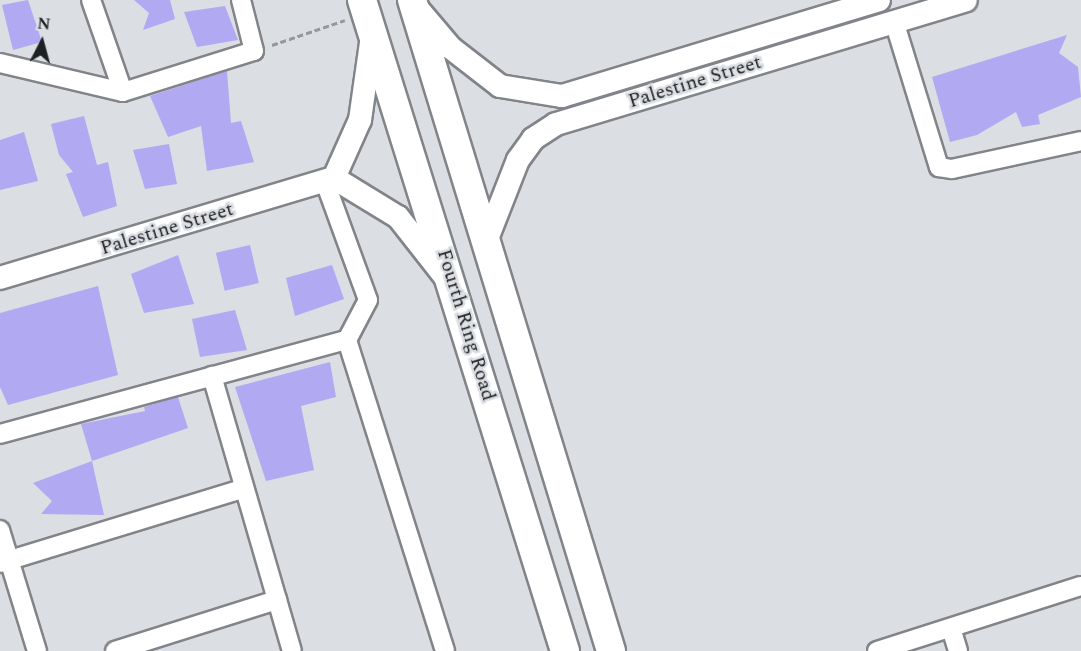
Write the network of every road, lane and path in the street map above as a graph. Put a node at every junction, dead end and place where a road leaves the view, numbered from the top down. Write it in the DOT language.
graph roads {
  1 [pos="91,0"];
  2 [pos="242,0"];
  3 [pos="879,0"];
  4 [pos="966,0"];
  5 [pos="412,2"];
  6 [pos="366,13"];
  7 [pos="894,21"];
  8 [pos="254,51"];
  9 [pos="0,63"];
  10 [pos="123,92"];
  11 [pos="1081,141"];
  12 [pos="330,180"];
  13 [pos="487,239"];
  14 [pos="0,278"];
  15 [pos="456,291"];
  16 [pos="347,339"];
  17 [pos="212,376"];
  18 [pos="0,434"];
  19 [pos="242,489"];
  20 [pos="0,530"];
  21 [pos="5,562"];
  22 [pos="1081,586"];
  23 [pos="277,600"];
  24 [pos="951,628"];
  25 [pos="36,651"];
  26 [pos="115,651"];
  27 [pos="292,651"];
  28 [pos="445,651"];
  29 [pos="565,651"];
  30 [pos="611,651"];
  31 [pos="877,651"];
  32 [pos="958,651"];
  1 -- 10 [label="street"];
  2 -- 8 [label="street"];
  3 -- 5 [label="street, Palestine Street"];
  4 -- 7 [label="street, Palestine Street"];
  5 -- 13 [label="main road"];
  6 -- 8 [label="path"];
  6 -- 12 [label="street"];
  6 -- 15 [label="main road, Fourth Ring Road"];
  7 -- 11 [label="street"];
  7 -- 13 [label="street, Palestine Street"];
  8 -- 10 [label="street"];
  9 -- 10 [label="street"];
  12 -- 14 [label="street, Palestine Street"];
  12 -- 15 [label="street"];
  12 -- 16 [label="street"];
  13 -- 30 [label="main road"];
  15 -- 29 [label="main road, Fourth Ring Road"];
  16 -- 17 [label="street"];
  16 -- 28 [label="street"];
  17 -- 18 [label="street"];
  17 -- 19 [label="street"];
  19 -- 21 [label="street"];
  19 -- 23 [label="street"];
  20 -- 21 [label="street"];
  21 -- 25 [label="street"];
  22 -- 24 [label="street"];
  23 -- 26 [label="street"];
  23 -- 27 [label="street"];
  24 -- 31 [label="street"];
  24 -- 32 [label="street"];
}
